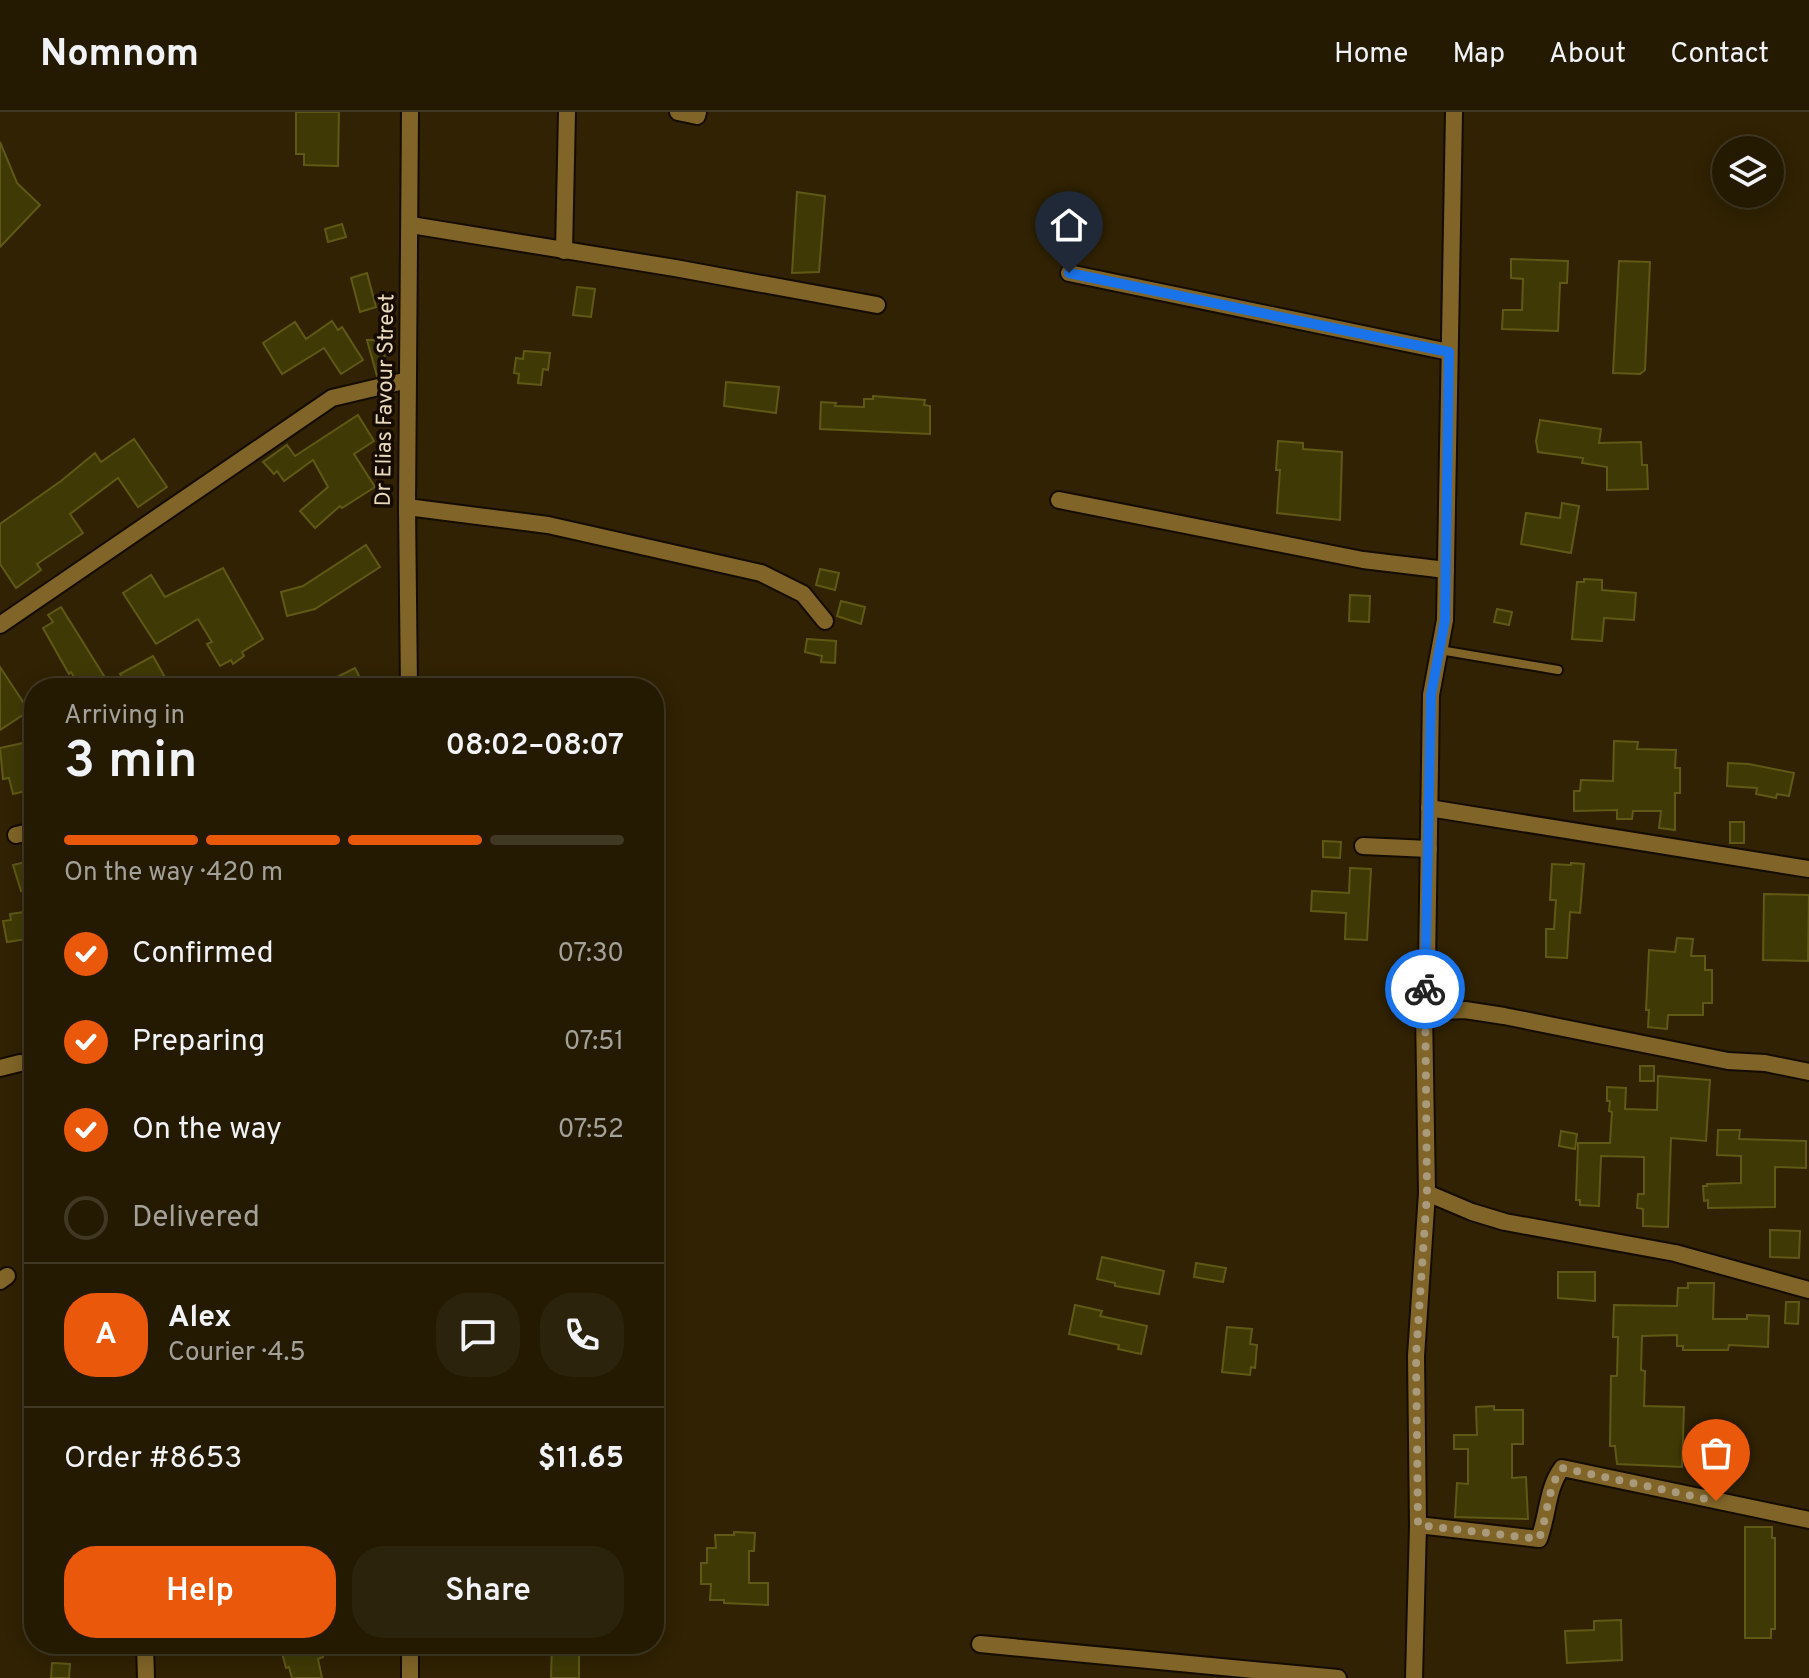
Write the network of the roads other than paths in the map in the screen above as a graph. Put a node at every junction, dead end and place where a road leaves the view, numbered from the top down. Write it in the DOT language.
graph roads {
  1 [pos="410,112"];
  2 [pos="567,112"];
  3 [pos="678,112"];
  4 [pos="698,112"];
  5 [pos="1454,112"];
  6 [pos="411,225"];
  7 [pos="564,251"];
  8 [pos="1069,273"];
  9 [pos="877,305"];
  10 [pos="1449,352"];
  11 [pos="408,380"];
  12 [pos="1059,500"];
  13 [pos="407,507"];
  14 [pos="1446,570"];
  15 [pos="825,621"];
  16 [pos="0,625"];
  17 [pos="1440,650"];
  18 [pos="1558,670"];
  19 [pos="409,678"];
  20 [pos="1429,808"];
  21 [pos="24,833"];
  22 [pos="16,835"];
  23 [pos="1363,846"];
  24 [pos="1429,849"];
  25 [pos="1809,869"];
  26 [pos="1424,1012"];
  27 [pos="20,1063"];
  28 [pos="0,1068"];
  29 [pos="1809,1072"];
  30 [pos="1427,1193"];
  31 [pos="1809,1290"];
  32 [pos="1809,1520"];
  33 [pos="1418,1525"];
  34 [pos="980,1644"];
  35 [pos="145,1654"];
  36 [pos="410,1654"];
  37 [pos="146,1678"];
  38 [pos="410,1678"];
  39 [pos="1338,1678"];
  40 [pos="1414,1678"];
  1 -- 6 [label="street, Dr Elias Favour Street"];
  2 -- 7 [label="street"];
  3 -- 4 [label="street"];
  5 -- 10 [label="street"];
  6 -- 7 [label="street"];
  6 -- 11 [label="street, Dr Elias Favour Street"];
  7 -- 9 [label="street"];
  8 -- 10 [label="street"];
  10 -- 14 [label="street"];
  11 -- 13 [label="street, Dr Elias Favour Street"];
  11 -- 16 [label="street"];
  12 -- 14 [label="street"];
  13 -- 15 [label="street"];
  13 -- 19 [label="street, Dr Elias Favour Street"];
  14 -- 17 [label="street"];
  17 -- 18 [label="lane"];
  17 -- 20 [label="street"];
  20 -- 24 [label="street"];
  20 -- 25 [label="street"];
  21 -- 22 [label="street"];
  23 -- 24 [label="street"];
  24 -- 26 [label="street"];
  26 -- 29 [label="street"];
  26 -- 30 [label="street"];
  27 -- 28 [label="street"];
  30 -- 31 [label="street"];
  30 -- 33 [label="street"];
  32 -- 33 [label="street"];
  33 -- 40 [label="street"];
  34 -- 39 [label="street"];
  35 -- 37 [label="street"];
  36 -- 38 [label="street"];
}
